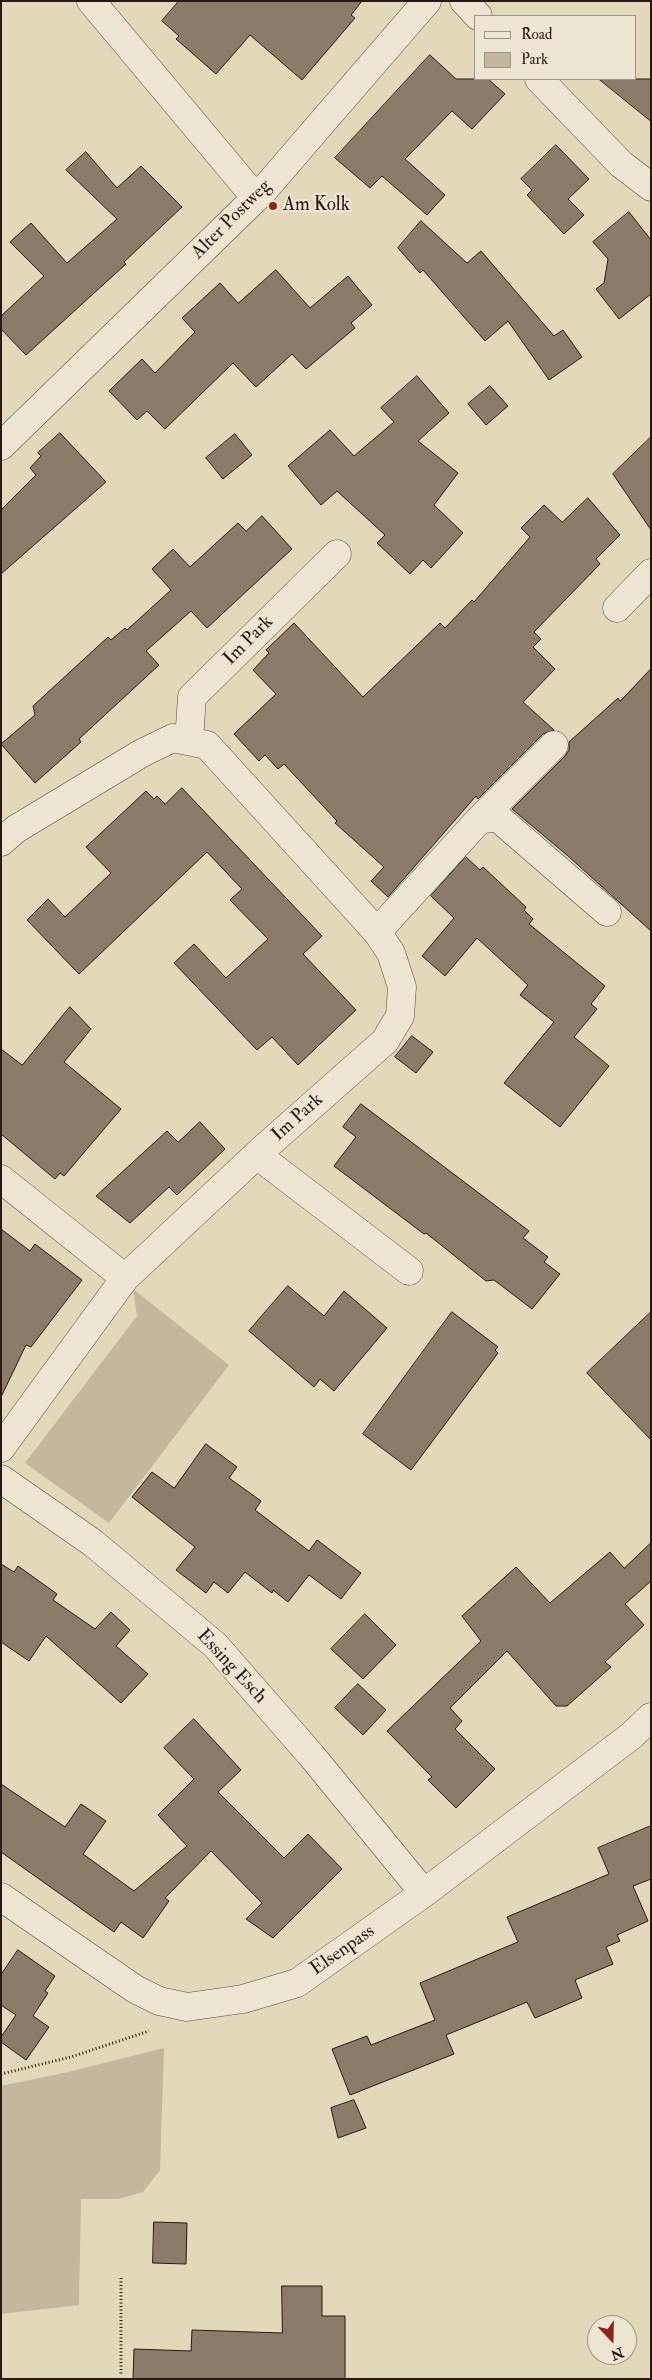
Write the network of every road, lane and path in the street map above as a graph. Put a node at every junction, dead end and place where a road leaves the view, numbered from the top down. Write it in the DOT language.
graph roads {
  1 [pos="91,1"];
  2 [pos="427,1"];
  3 [pos="464,1"];
  4 [pos="477,15"];
  5 [pos="540,80"];
  6 [pos="651,187"];
  7 [pos="256,198"];
  8 [pos="1,446"];
  9 [pos="337,554"];
  10 [pos="651,573"];
  11 [pos="617,608"];
  12 [pos="189,741"];
  13 [pos="554,746"];
  14 [pos="479,820"];
  15 [pos="1,842"];
  16 [pos="607,912"];
  17 [pos="377,932"];
  18 [pos="257,1155"];
  19 [pos="1,1179"];
  20 [pos="409,1271"];
  21 [pos="125,1278"];
  22 [pos="1,1448"];
  23 [pos="1,1479"];
  24 [pos="651,1717"];
  25 [pos="424,1893"];
  26 [pos="1,1897"];
  27 [pos="187,2007"];
  28 [pos="1,2074"];
  29 [pos="121,2278"];
  30 [pos="121,2375"];
  1 -- 7 [label="street"];
  2 -- 7 [label="street, Alter Postweg"];
  3 -- 4 [label="street"];
  5 -- 6 [label="street"];
  7 -- 8 [label="street, Alter Postweg"];
  9 -- 12 [label="street, Im Park"];
  10 -- 11 [label="street"];
  12 -- 15 [label="street, Im Park"];
  12 -- 17 [label="street, Im Park"];
  13 -- 14 [label="street"];
  14 -- 16 [label="street"];
  14 -- 17 [label="street"];
  17 -- 18 [label="street, Im Park"];
  18 -- 20 [label="street"];
  18 -- 21 [label="street, Im Park"];
  19 -- 21 [label="street"];
  21 -- 22 [label="street, Im Park"];
  23 -- 25 [label="street, Essing Esch"];
  24 -- 25 [label="street, Elsenpass"];
  25 -- 27 [label="street, Elsenpass"];
  26 -- 27 [label="street, Elsenpass"];
  27 -- 28 [label="path"];
  29 -- 30 [label="path"];
}
